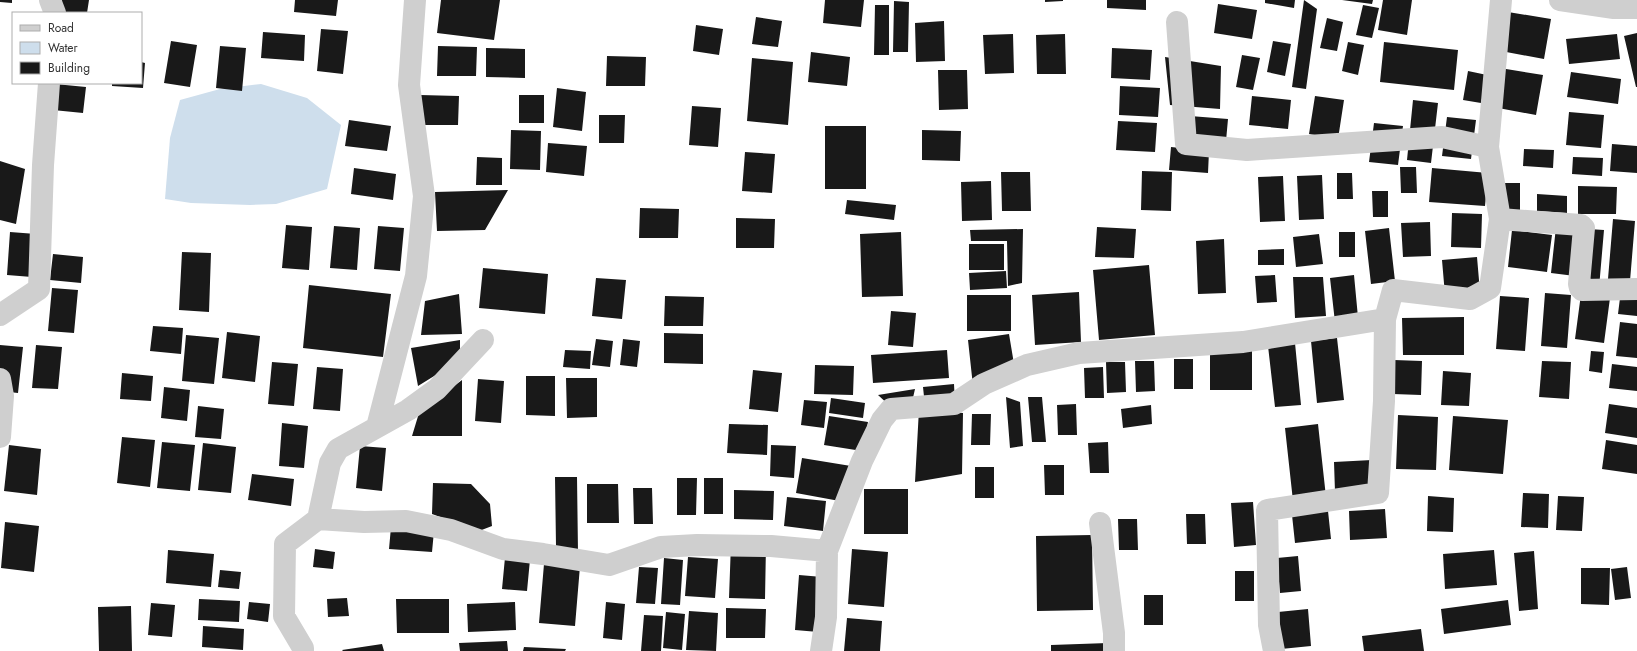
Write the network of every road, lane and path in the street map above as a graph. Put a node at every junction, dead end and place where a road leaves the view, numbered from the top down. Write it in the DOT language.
graph roads {
  1 [pos="50,0"];
  2 [pos="416,0"];
  3 [pos="1501,0"];
  4 [pos="1560,0"];
  5 [pos="1637,8"];
  6 [pos="55,12"];
  7 [pos="1177,22"];
  8 [pos="50,84"];
  9 [pos="1488,147"];
  10 [pos="1500,219"];
  11 [pos="1637,289"];
  12 [pos="0,315"];
  13 [pos="1385,319"];
  14 [pos="483,340"];
  15 [pos="0,379"];
  16 [pos="377,427"];
  17 [pos="0,437"];
  18 [pos="318,518"];
  19 [pos="1100,523"];
  20 [pos="827,551"];
  21 [pos="303,651"];
  22 [pos="821,651"];
  23 [pos="1114,651"];
  24 [pos="1274,651"];
  1 -- 6 [label="street"];
  2 -- 16 [label="street"];
  3 -- 9 [label="street"];
  4 -- 5 [label="street"];
  7 -- 9 [label="street"];
  8 -- 12 [label="street"];
  9 -- 10 [label="street"];
  10 -- 11 [label="street"];
  10 -- 13 [label="street"];
  13 -- 20 [label="street"];
  13 -- 24 [label="street"];
  14 -- 16 [label="street"];
  15 -- 17 [label="street"];
  16 -- 18 [label="street"];
  18 -- 20 [label="street"];
  18 -- 21 [label="street"];
  19 -- 23 [label="street"];
  20 -- 22 [label="street"];
}
